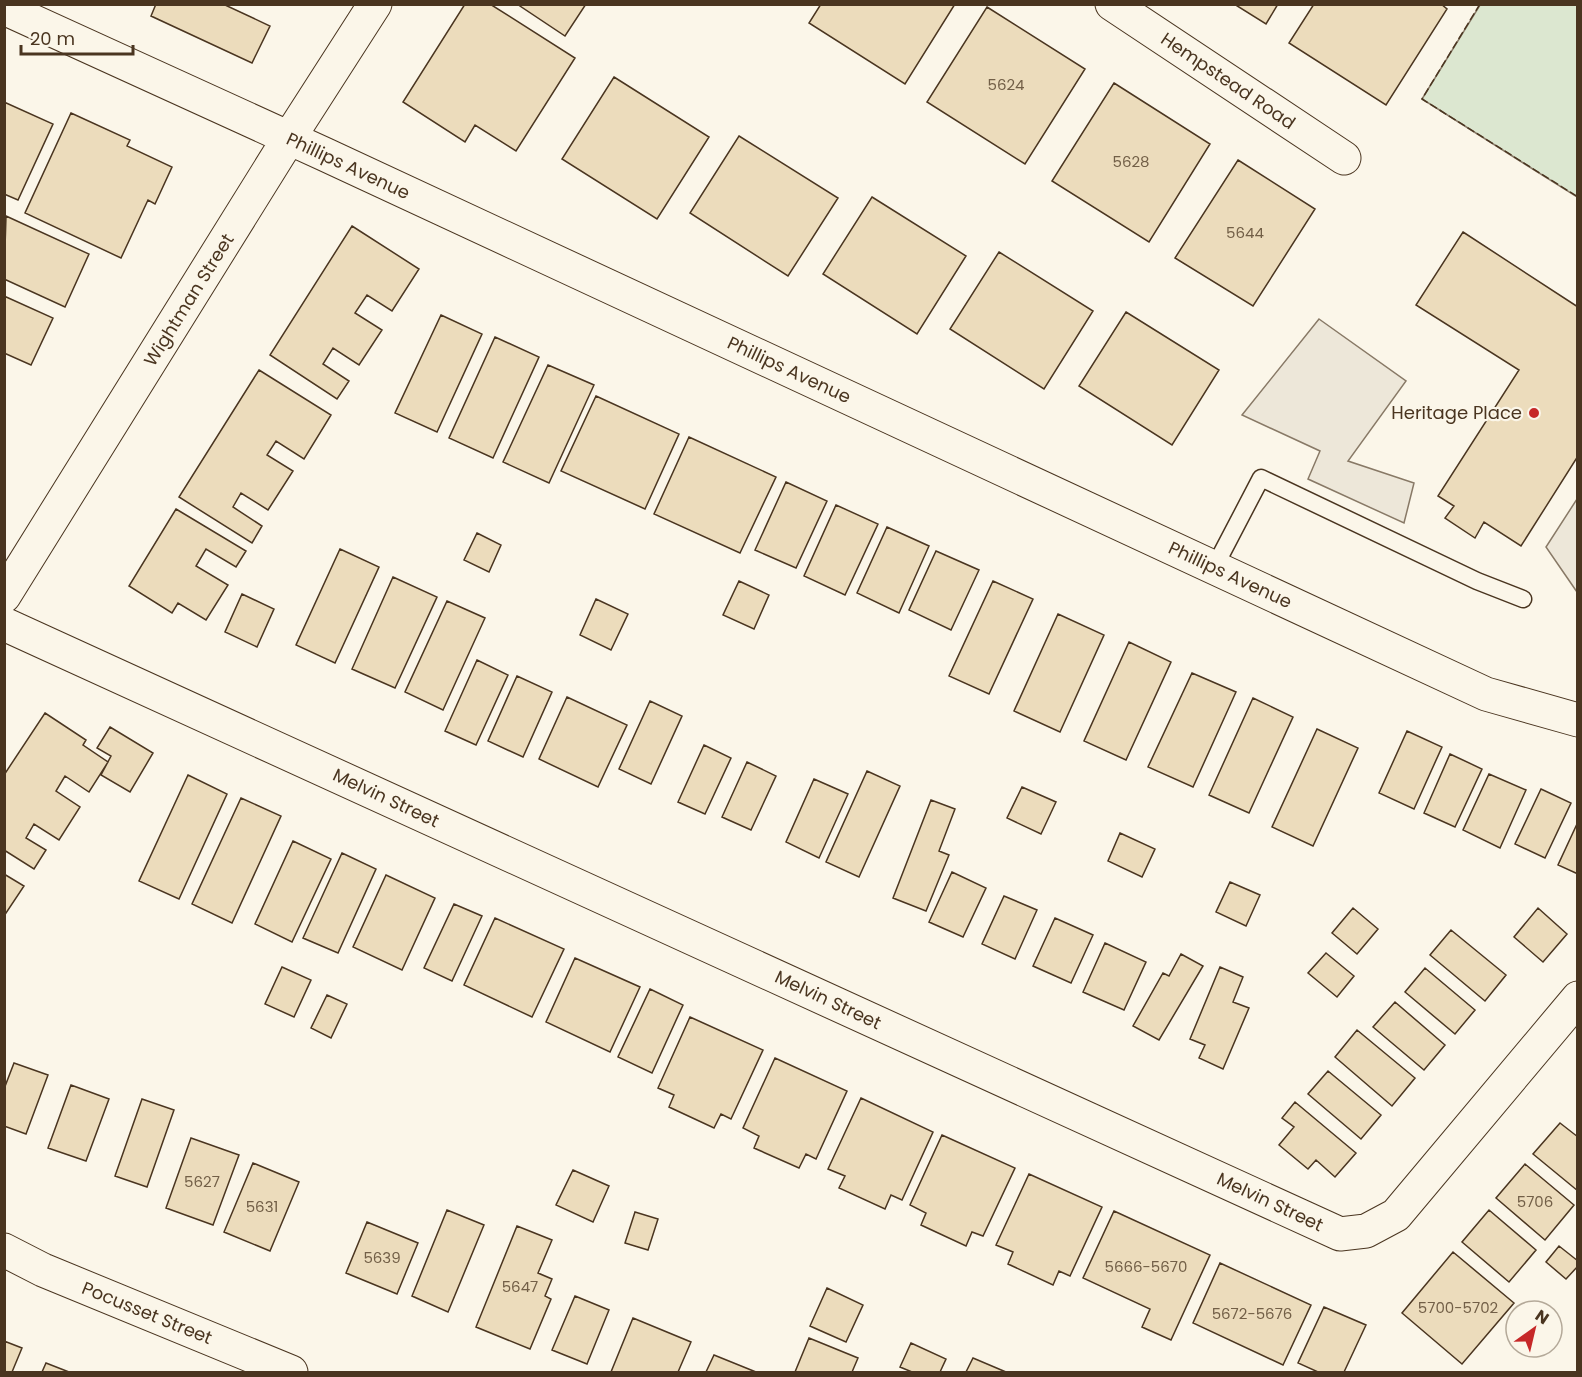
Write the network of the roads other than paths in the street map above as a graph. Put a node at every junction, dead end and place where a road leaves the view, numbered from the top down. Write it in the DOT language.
graph roads {
  1 [pos="375,4"];
  2 [pos="1112,4"];
  3 [pos="4,8"];
  4 [pos="289,138"];
  5 [pos="1344,158"];
  6 [pos="1214,568"];
  7 [pos="4,596"];
  8 [pos="1523,599"];
  9 [pos="4,624"];
  10 [pos="1578,720"];
  11 [pos="1578,998"];
  12 [pos="4,1250"];
  13 [pos="291,1372"];
  1 -- 4 [label="street, Wightman Street"];
  2 -- 5 [label="street, Hempstead Road"];
  3 -- 4 [label="street, Phillips Avenue"];
  4 -- 6 [label="street, Phillips Avenue"];
  4 -- 7 [label="street, Wightman Street"];
  6 -- 8 [label="lane"];
  6 -- 10 [label="street, Phillips Avenue"];
  9 -- 11 [label="street, Melvin Street"];
  12 -- 13 [label="street, Pocusset Street"];
}
